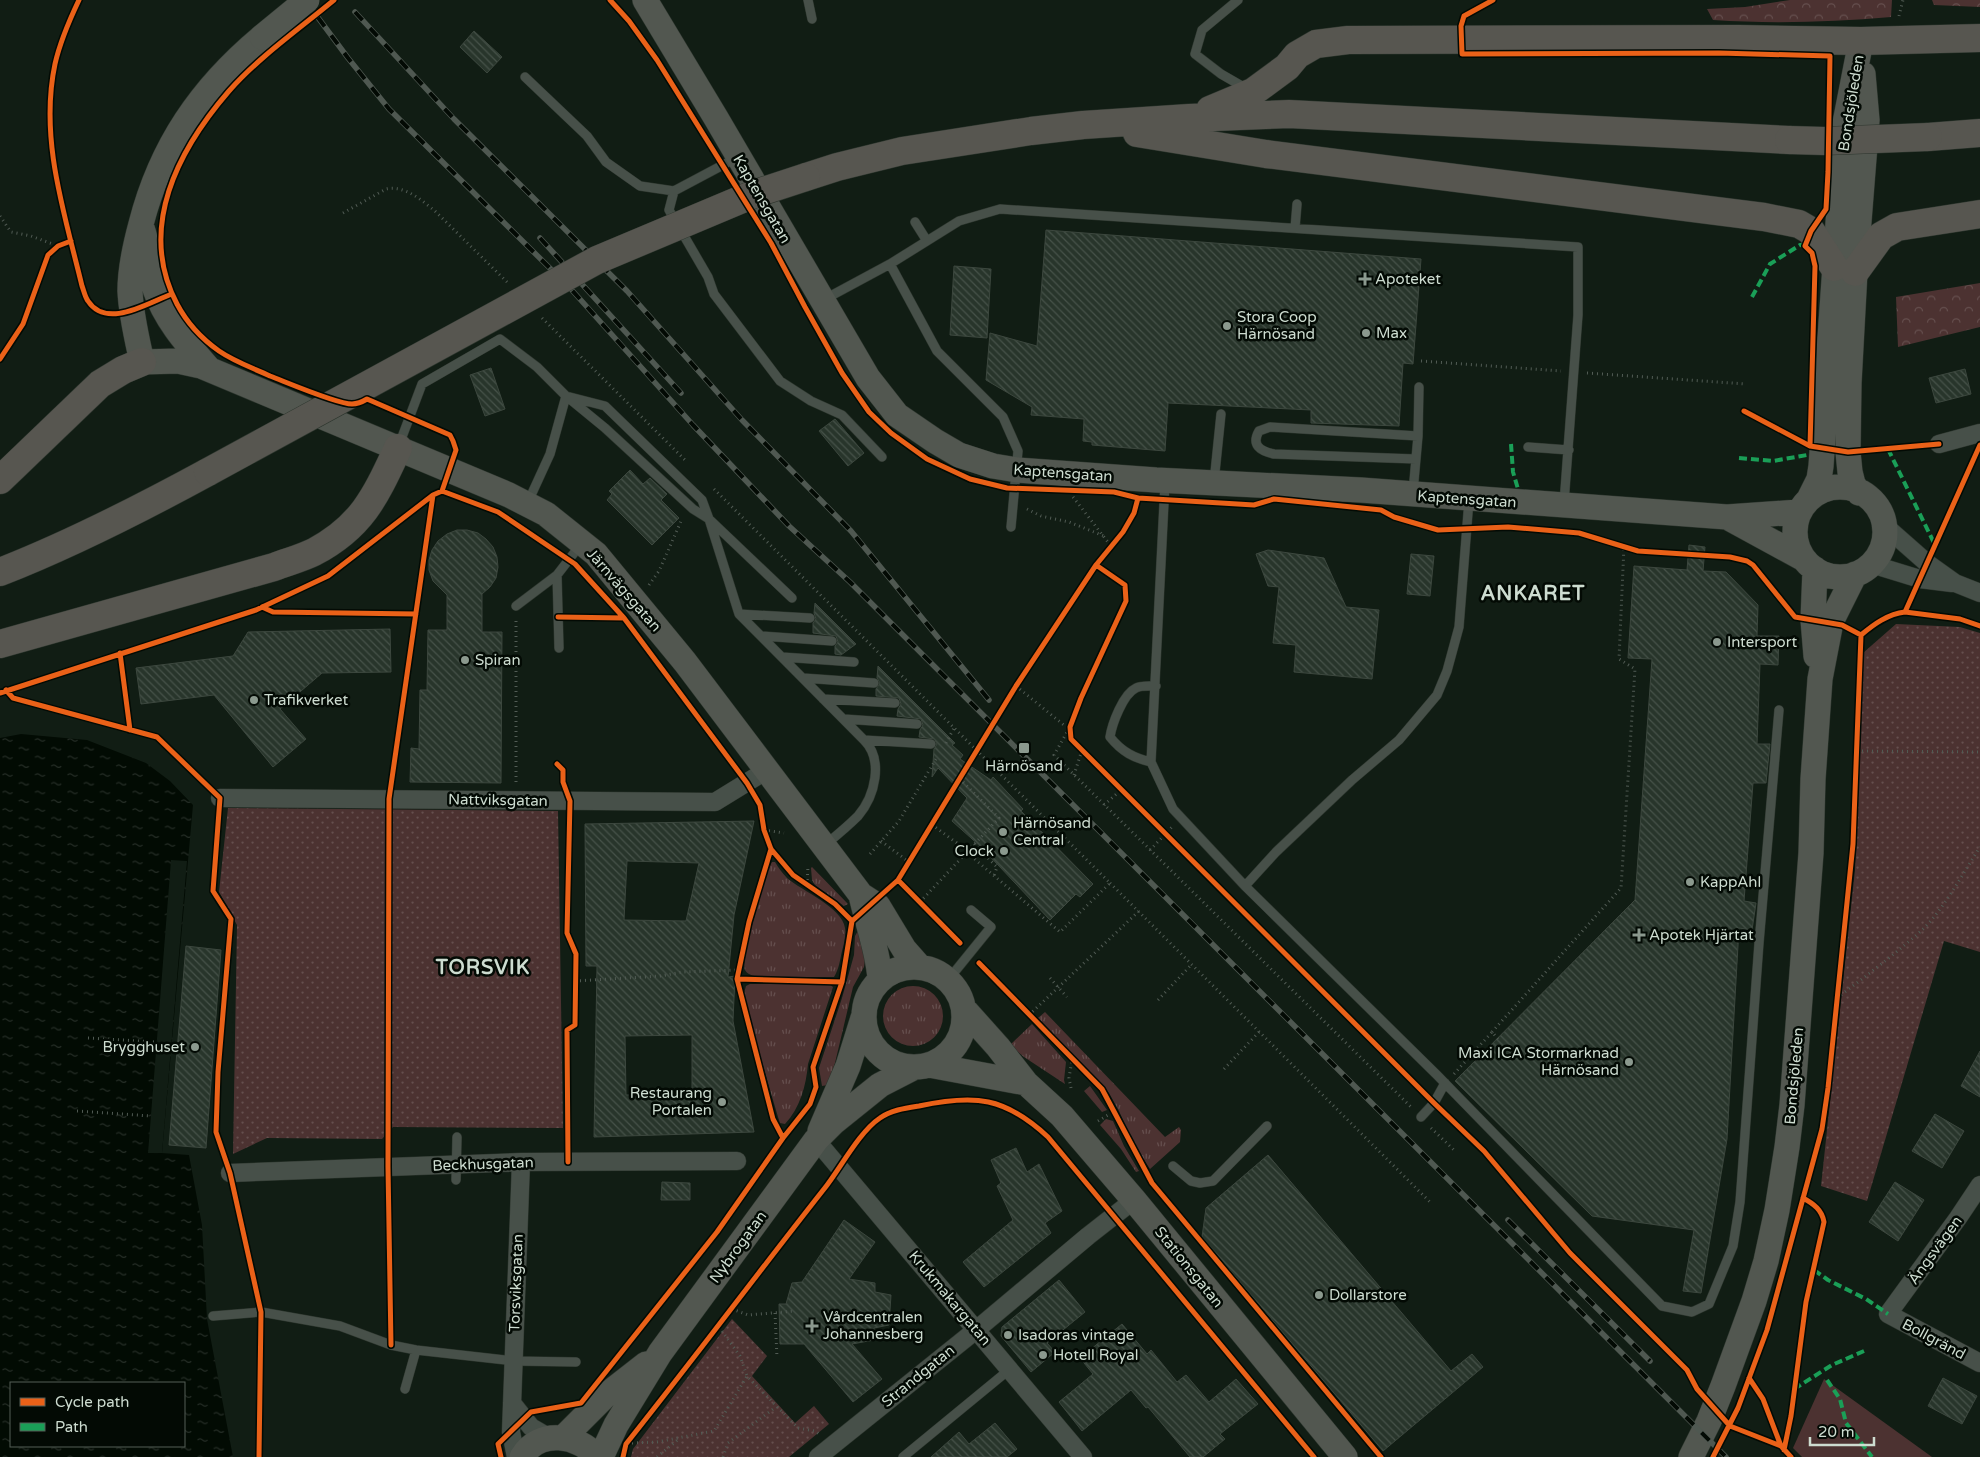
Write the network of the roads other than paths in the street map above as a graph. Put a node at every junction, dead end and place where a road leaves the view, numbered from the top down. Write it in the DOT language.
graph roads {
  1 [pos="307,0"];
  2 [pos="645,0"];
  3 [pos="808,0"];
  4 [pos="1238,0"];
  5 [pos="812,19"];
  6 [pos="1980,38"];
  7 [pos="1861,41"];
  8 [pos="525,78"];
  9 [pos="1253,92"];
  10 [pos="1189,118"];
  11 [pos="1083,125"];
  12 [pos="1980,133"];
  13 [pos="738,157"];
  14 [pos="674,190"];
  15 [pos="1297,204"];
  16 [pos="1980,214"];
  17 [pos="915,222"];
  18 [pos="141,223"];
  19 [pos="1295,228"];
  20 [pos="927,241"];
  21 [pos="890,264"];
  22 [pos="1845,269"];
  23 [pos="822,300"];
  24 [pos="142,362"];
  25 [pos="209,370"];
  26 [pos="1418,387"];
  27 [pos="566,396"];
  28 [pos="1221,414"];
  29 [pos="1980,433"];
  30 [pos="1418,436"];
  31 [pos="1939,444"];
  32 [pos="1528,447"];
  33 [pos="398,448"];
  34 [pos="1569,450"];
  35 [pos="882,457"];
  36 [pos="1416,459"];
  37 [pos="1017,470"];
  38 [pos="0,480"];
  39 [pos="1165,480"];
  40 [pos="1214,483"];
  41 [pos="1859,493"];
  42 [pos="1413,494"];
  43 [pos="1469,499"];
  44 [pos="1804,504"];
  45 [pos="527,505"];
  46 [pos="1563,506"];
  47 [pos="1727,517"];
  48 [pos="709,519"];
  49 [pos="1885,526"];
  50 [pos="1011,527"];
  51 [pos="79,538"];
  52 [pos="583,542"];
  53 [pos="1809,564"];
  54 [pos="1863,569"];
  55 [pos="0,572"];
  56 [pos="557,575"];
  57 [pos="0,582"];
  58 [pos="1955,583"];
  59 [pos="1980,593"];
  60 [pos="792,598"];
  61 [pos="516,606"];
  62 [pos="739,614"];
  63 [pos="810,618"];
  64 [pos="761,636"];
  65 [pos="832,641"];
  66 [pos="0,644"];
  67 [pos="559,648"];
  68 [pos="782,657"];
  69 [pos="854,662"];
  70 [pos="803,678"];
  71 [pos="1820,679"];
  72 [pos="874,683"];
  73 [pos="1156,686"];
  74 [pos="823,699"];
  75 [pos="895,703"];
  76 [pos="1779,710"];
  77 [pos="844,719"];
  78 [pos="917,724"];
  79 [pos="864,740"];
  80 [pos="931,744"];
  81 [pos="1152,762"];
  82 [pos="767,770"];
  83 [pos="220,798"];
  84 [pos="825,846"];
  85 [pos="1245,886"];
  86 [pos="862,895"];
  87 [pos="971,910"];
  88 [pos="919,966"];
  89 [pos="880,979"];
  90 [pos="948,980"];
  91 [pos="964,1009"];
  92 [pos="863,1018"];
  93 [pos="922,1066"];
  94 [pos="1026,1083"];
  95 [pos="1445,1083"];
  96 [pos="1421,1117"];
  97 [pos="1267,1126"];
  98 [pos="457,1137"];
  99 [pos="816,1140"];
  100 [pos="737,1161"];
  101 [pos="521,1162"];
  102 [pos="1172,1166"];
  103 [pos="457,1172"];
  104 [pos="230,1173"];
  105 [pos="1980,1185"];
  106 [pos="1134,1200"];
  107 [pos="1888,1314"];
  108 [pos="213,1316"];
  109 [pos="976,1330"];
  110 [pos="416,1350"];
  111 [pos="660,1353"];
  112 [pos="514,1361"];
  113 [pos="576,1362"];
  114 [pos="1980,1363"];
  115 [pos="1010,1369"];
  116 [pos="404,1389"];
  117 [pos="512,1403"];
  118 [pos="557,1438"];
  119 [pos="837,1451"];
  120 [pos="516,1457"];
  121 [pos="522,1457"];
  122 [pos="597,1457"];
  123 [pos="601,1457"];
  124 [pos="818,1457"];
  125 [pos="903,1457"];
  126 [pos="1084,1457"];
  127 [pos="1346,1457"];
  128 [pos="1691,1457"];
  1 -- 18 [label="main road, bridge"];
  2 -- 13 [label="main road, Kaptensgatan"];
  3 -- 5 [label="lane"];
  4 -- 9 [label="lane"];
  6 -- 7 [label="highway"];
  7 -- 9 [label="highway"];
  7 -- 22 [label="main road, Bondsjöleden"];
  8 -- 14 [label="lane"];
  9 -- 10 [label="highway"];
  10 -- 11 [label="highway"];
  10 -- 12 [label="highway, bridge"];
  11 -- 22 [label="highway"];
  11 -- 51 [label="highway, bridge"];
  13 -- 14 [label="lane"];
  13 -- 23 [label="main road, Kaptensgatan"];
  14 -- 35 [label="lane"];
  15 -- 19 [label="lane"];
  16 -- 22 [label="highway"];
  17 -- 20 [label="lane"];
  18 -- 24 [label="main road"];
  18 -- 25 [label="main road, Järnvägsgatan"];
  19 -- 20 [label="lane"];
  19 -- 34 [label="lane"];
  20 -- 21 [label="lane"];
  21 -- 23 [label="lane"];
  21 -- 37 [label="lane"];
  22 -- 41 [label="main road, Bondsjöleden"];
  22 -- 44 [label="main road, Bondsjöleden"];
  23 -- 37 [label="main road, Kaptensgatan"];
  24 -- 25 [label="main road, Järnvägsgatan"];
  24 -- 38 [label="highway"];
  25 -- 33 [label="main road, Järnvägsgatan"];
  26 -- 30 [label="lane"];
  27 -- 33 [label="lane"];
  27 -- 45 [label="lane"];
  27 -- 48 [label="lane"];
  27 -- 48 [label="lane"];
  28 -- 40 [label="lane"];
  29 -- 31 [label="street"];
  30 -- 36 [label="lane"];
  30 -- 36 [label="lane"];
  32 -- 34 [label="lane"];
  33 -- 45 [label="main road, Järnvägsgatan"];
  33 -- 66 [label="highway"];
  34 -- 46 [label="lane"];
  36 -- 42 [label="lane"];
  37 -- 39 [label="main road, Kaptensgatan"];
  37 -- 50 [label="lane"];
  39 -- 40 [label="main road, Kaptensgatan"];
  39 -- 73 [label="lane"];
  40 -- 42 [label="main road, Kaptensgatan"];
  41 -- 44 [label="main road"];
  41 -- 49 [label="main road"];
  42 -- 43 [label="main road, Kaptensgatan"];
  43 -- 46 [label="main road, Kaptensgatan"];
  43 -- 85 [label="lane"];
  44 -- 47 [label="main road, Kaptensgatan"];
  44 -- 53 [label="main road"];
  45 -- 52 [label="main road, Järnvägsgatan"];
  46 -- 47 [label="main road, Kaptensgatan"];
  47 -- 53 [label="main road, Kaptensgatan"];
  48 -- 60 [label="lane"];
  48 -- 62 [label="lane"];
  49 -- 54 [label="main road"];
  49 -- 58 [label="street"];
  51 -- 55 [label="highway"];
  51 -- 57 [label="highway"];
  52 -- 56 [label="lane"];
  52 -- 82 [label="main road, Järnvägsgatan"];
  53 -- 54 [label="main road"];
  53 -- 71 [label="main road, Bondsjöleden"];
  54 -- 58 [label="street"];
  54 -- 71 [label="main road, Bondsjöleden"];
  56 -- 61 [label="lane"];
  56 -- 67 [label="lane"];
  58 -- 59 [label="street"];
  62 -- 63 [label="lane"];
  62 -- 64 [label="lane"];
  64 -- 65 [label="lane"];
  64 -- 68 [label="lane"];
  68 -- 69 [label="lane"];
  68 -- 70 [label="lane"];
  70 -- 72 [label="lane"];
  70 -- 74 [label="lane"];
  71 -- 128 [label="main road, Bondsjöleden"];
  73 -- 81 [label="lane"];
  73 -- 81 [label="lane"];
  74 -- 75 [label="lane"];
  74 -- 77 [label="lane"];
  76 -- 95 [label="lane"];
  77 -- 78 [label="lane"];
  77 -- 79 [label="lane"];
  79 -- 80 [label="lane"];
  79 -- 84 [label="lane"];
  81 -- 85 [label="lane"];
  82 -- 83 [label="street, Nattviksgatan"];
  82 -- 84 [label="main road, Järnvägsgatan"];
  84 -- 86 [label="main road, Järnvägsgatan"];
  85 -- 95 [label="lane"];
  86 -- 88 [label="main road, Järnvägsgatan"];
  86 -- 89 [label="main road, Järnvägsgatan"];
  87 -- 90 [label="lane"];
  88 -- 89 [label="main road"];
  88 -- 90 [label="main road"];
  89 -- 92 [label="main road"];
  90 -- 91 [label="main road"];
  91 -- 93 [label="main road"];
  91 -- 94 [label="main road, Stationsgatan"];
  92 -- 93 [label="main road"];
  92 -- 99 [label="main road, Nybrogatan"];
  93 -- 94 [label="main road"];
  93 -- 99 [label="main road, Nybrogatan"];
  94 -- 106 [label="main road, Stationsgatan"];
  95 -- 96 [label="lane"];
  97 -- 102 [label="lane"];
  98 -- 103 [label="lane"];
  99 -- 109 [label="street, Krukmakargatan"];
  99 -- 111 [label="main road, Nybrogatan"];
  100 -- 101 [label="street, Beckhusgatan"];
  101 -- 103 [label="street, Beckhusgatan"];
  101 -- 112 [label="street, Torsviksgatan"];
  103 -- 104 [label="street, Beckhusgatan"];
  105 -- 107 [label="street, Ängsvägen"];
  106 -- 109 [label="street, Strandgatan"];
  106 -- 127 [label="main road, Stationsgatan"];
  107 -- 114 [label="street, Bollgränd"];
  108 -- 110 [label="lane"];
  109 -- 115 [label="street, Krukmakargatan"];
  109 -- 119 [label="street, Strandgatan"];
  110 -- 112 [label="lane"];
  110 -- 116 [label="lane"];
  111 -- 118 [label="main road, Nybrogatan"];
  111 -- 123 [label="main road, Nybrogatan"];
  112 -- 113 [label="lane"];
  112 -- 117 [label="street, Torsviksgatan"];
  115 -- 125 [label="lane"];
  115 -- 126 [label="street, Krukmakargatan"];
  117 -- 118 [label="street"];
  117 -- 120 [label="street, Torsviksgatan"];
  118 -- 121 [label="main road, Nybrogatan"];
  118 -- 122 [label="main road"];
  119 -- 124 [label="street, Strandgatan"];
}
